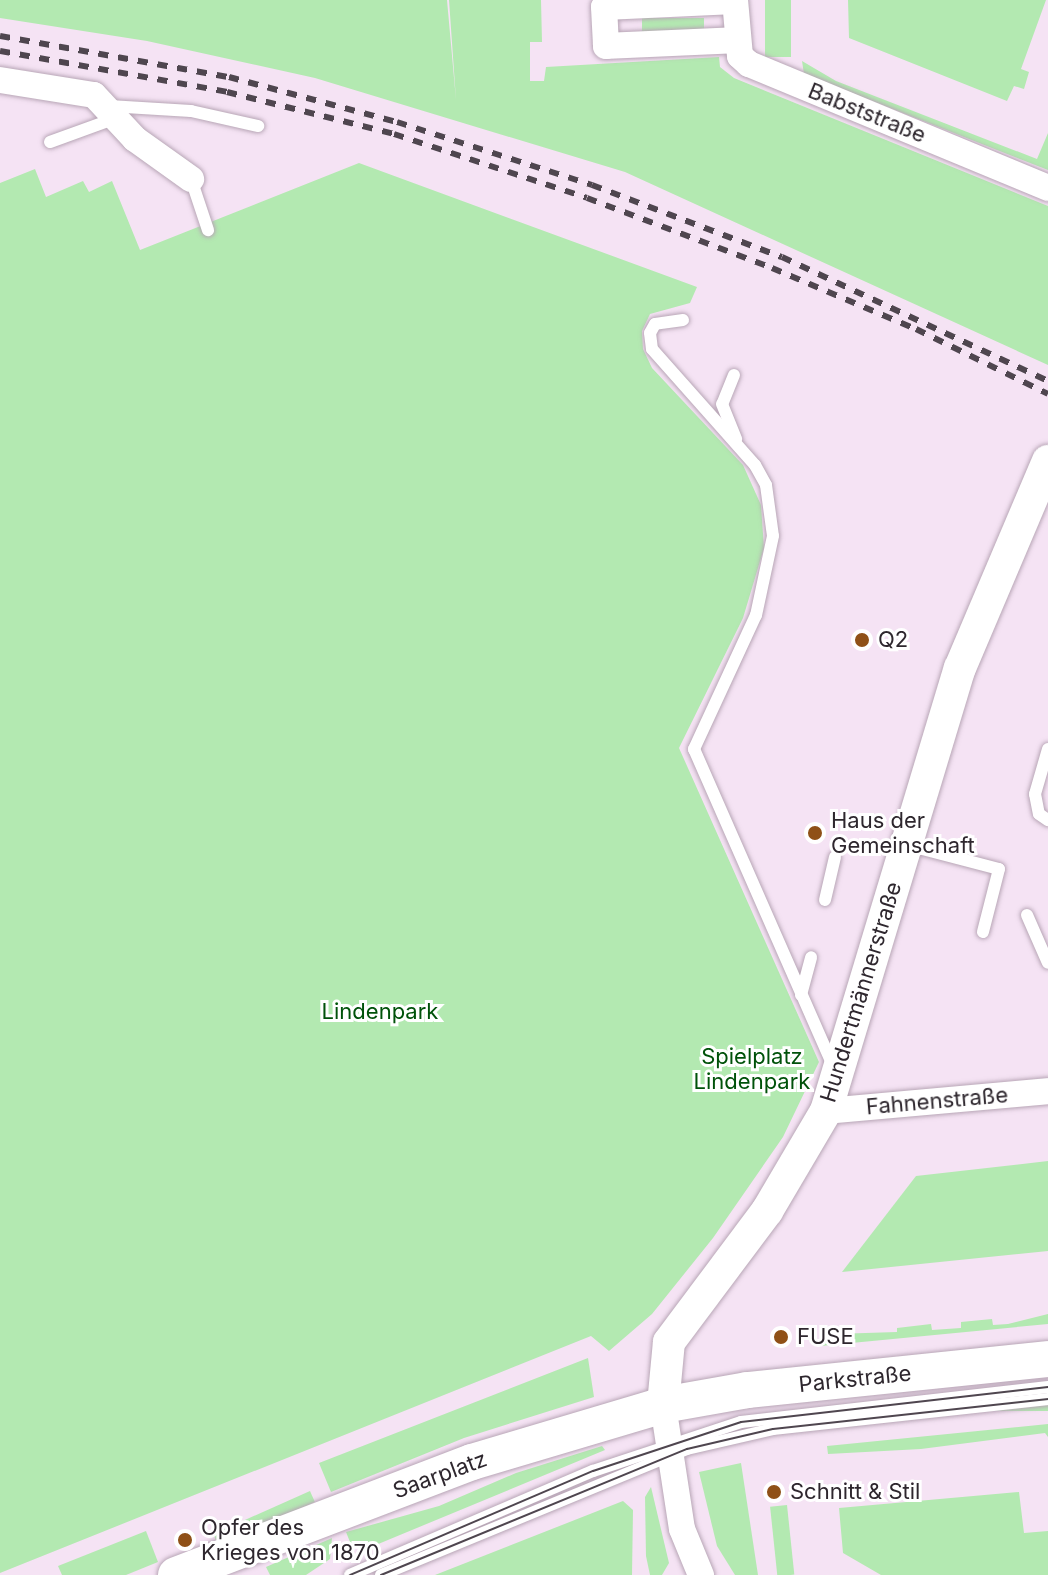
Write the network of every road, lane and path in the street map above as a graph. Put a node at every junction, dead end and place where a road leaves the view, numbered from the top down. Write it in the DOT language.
graph roads {
  1 [pos="735,1"];
  2 [pos="738,40"];
  3 [pos="0,80"];
  4 [pos="114,112"];
  5 [pos="258,126"];
  6 [pos="50,142"];
  7 [pos="191,179"];
  8 [pos="1048,188"];
  9 [pos="208,230"];
  10 [pos="683,320"];
  11 [pos="734,375"];
  12 [pos="738,446"];
  13 [pos="1048,461"];
  14 [pos="1048,749"];
  15 [pos="1048,820"];
  16 [pos="904,844"];
  17 [pos="835,857"];
  18 [pos="825,900"];
  19 [pos="1027,915"];
  20 [pos="983,932"];
  21 [pos="811,957"];
  22 [pos="1048,963"];
  23 [pos="801,995"];
  24 [pos="839,1079"];
  25 [pos="1048,1091"];
  26 [pos="826,1111"];
  27 [pos="1048,1359"];
  28 [pos="1048,1387"];
  29 [pos="1048,1399"];
  30 [pos="663,1405"];
  31 [pos="668,1449"];
  32 [pos="176,1575"];
  33 [pos="350,1575"];
  34 [pos="381,1575"];
  35 [pos="701,1575"];
  1 -- 2 [label="street"];
  1 -- 2 [label="street"];
  2 -- 8 [label="street, Babststraße"];
  3 -- 4 [label="street"];
  4 -- 5 [label="lane"];
  4 -- 6 [label="lane"];
  4 -- 7 [label="street"];
  7 -- 9 [label="lane"];
  10 -- 12 [label="lane"];
  11 -- 12 [label="lane"];
  12 -- 23 [label="lane"];
  13 -- 16 [label="street, Hundertmännerstraße"];
  14 -- 15 [label="lane"];
  16 -- 20 [label="lane"];
  16 -- 24 [label="street, Hundertmännerstraße"];
  17 -- 18 [label="lane"];
  19 -- 22 [label="lane"];
  21 -- 23 [label="lane"];
  23 -- 24 [label="lane"];
  24 -- 26 [label="street, Hundertmännerstraße"];
  25 -- 26 [label="street, Fahnenstraße"];
  26 -- 30 [label="street, Hundertmännerstraße"];
  27 -- 30 [label="main road, Parkstraße"];
  28 -- 31 [label="lane"];
  29 -- 31 [label="lane"];
  30 -- 31 [label="street"];
  30 -- 32 [label="main road, Saarplatz"];
  31 -- 33 [label="lane"];
  31 -- 34 [label="lane"];
  31 -- 35 [label="street"];
}
